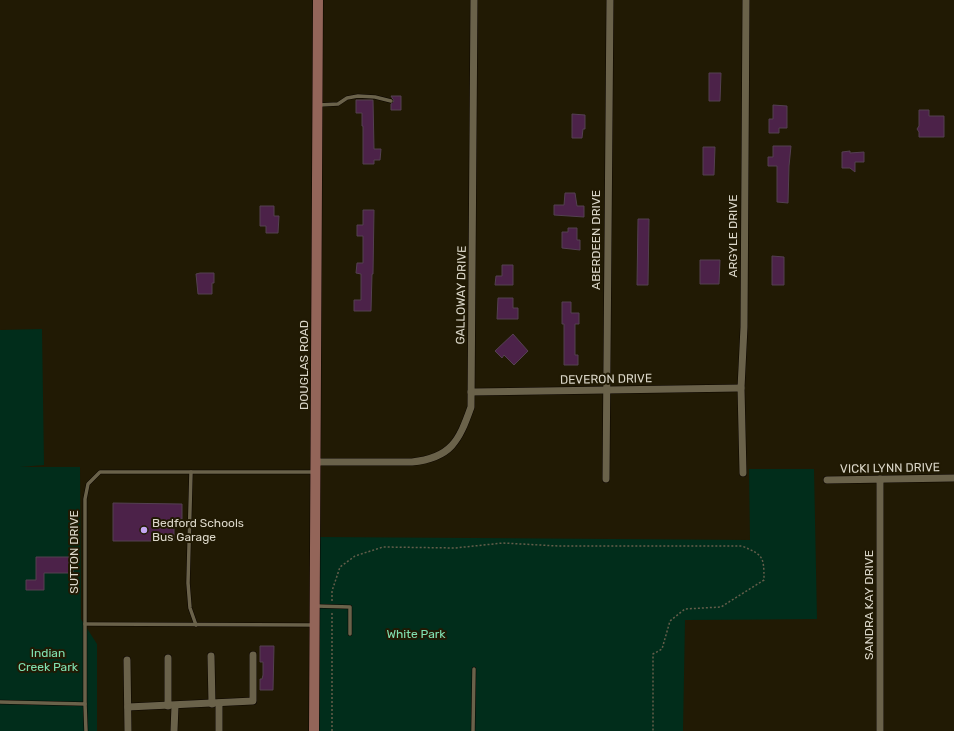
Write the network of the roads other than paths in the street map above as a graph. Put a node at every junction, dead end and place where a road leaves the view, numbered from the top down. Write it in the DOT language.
graph roads {
  1 [pos="318,0"];
  2 [pos="474,0"];
  3 [pos="610,0"];
  4 [pos="746,0"];
  5 [pos="391,100"];
  6 [pos="317,104"];
  7 [pos="741,388"];
  8 [pos="607,390"];
  9 [pos="472,392"];
  10 [pos="316,467"];
  11 [pos="191,472"];
  12 [pos="743,473"];
  13 [pos="954,478"];
  14 [pos="606,479"];
  15 [pos="880,479"];
  16 [pos="827,480"];
  17 [pos="315,606"];
  18 [pos="85,624"];
  19 [pos="196,625"];
  20 [pos="314,625"];
  21 [pos="350,634"];
  22 [pos="253,655"];
  23 [pos="212,656"];
  24 [pos="168,658"];
  25 [pos="127,660"];
  26 [pos="474,669"];
  27 [pos="0,702"];
  28 [pos="85,704"];
  29 [pos="215,704"];
  30 [pos="171,706"];
  31 [pos="128,708"];
  32 [pos="86,731"];
  33 [pos="128,731"];
  34 [pos="174,731"];
  35 [pos="219,731"];
  36 [pos="314,731"];
  37 [pos="473,731"];
  38 [pos="880,731"];
  1 -- 6 [label="street, DOUGLAS ROAD"];
  2 -- 9 [label="street, GALLOWAY DRIVE"];
  3 -- 8 [label="street, ABERDEEN DRIVE"];
  4 -- 7 [label="street, ARGYLE DRIVE"];
  5 -- 6 [label="lane"];
  6 -- 10 [label="street, DOUGLAS ROAD"];
  7 -- 8 [label="street, DEVERON DRIVE"];
  7 -- 12 [label="street, ARGYLE DRIVE"];
  8 -- 9 [label="street, DEVERON DRIVE"];
  8 -- 14 [label="street, ABERDEEN DRIVE"];
  9 -- 10 [label="street, GALLOWAY DRIVE"];
  10 -- 11 [label="lane, SUTTON DRIVE"];
  10 -- 17 [label="street, DOUGLAS ROAD"];
  11 -- 18 [label="lane, SUTTON DRIVE"];
  11 -- 19 [label="lane"];
  13 -- 15 [label="street, VICKI LYNN DRIVE"];
  15 -- 16 [label="street, VICKI LYNN DRIVE"];
  15 -- 38 [label="street, SANDRA KAY DRIVE"];
  17 -- 20 [label="street, DOUGLAS ROAD"];
  17 -- 21 [label="lane"];
  18 -- 19 [label="lane"];
  18 -- 28 [label="lane, SUTTON DRIVE"];
  19 -- 20 [label="lane"];
  20 -- 36 [label="street, DOUGLAS ROAD"];
  22 -- 29 [label="street"];
  23 -- 29 [label="street"];
  24 -- 30 [label="street"];
  25 -- 31 [label="street"];
  26 -- 37 [label="lane"];
  27 -- 28 [label="lane"];
  28 -- 32 [label="lane, SUTTON DRIVE"];
  29 -- 30 [label="street"];
  29 -- 35 [label="street"];
  30 -- 31 [label="street"];
  30 -- 34 [label="street"];
  31 -- 33 [label="street"];
}
